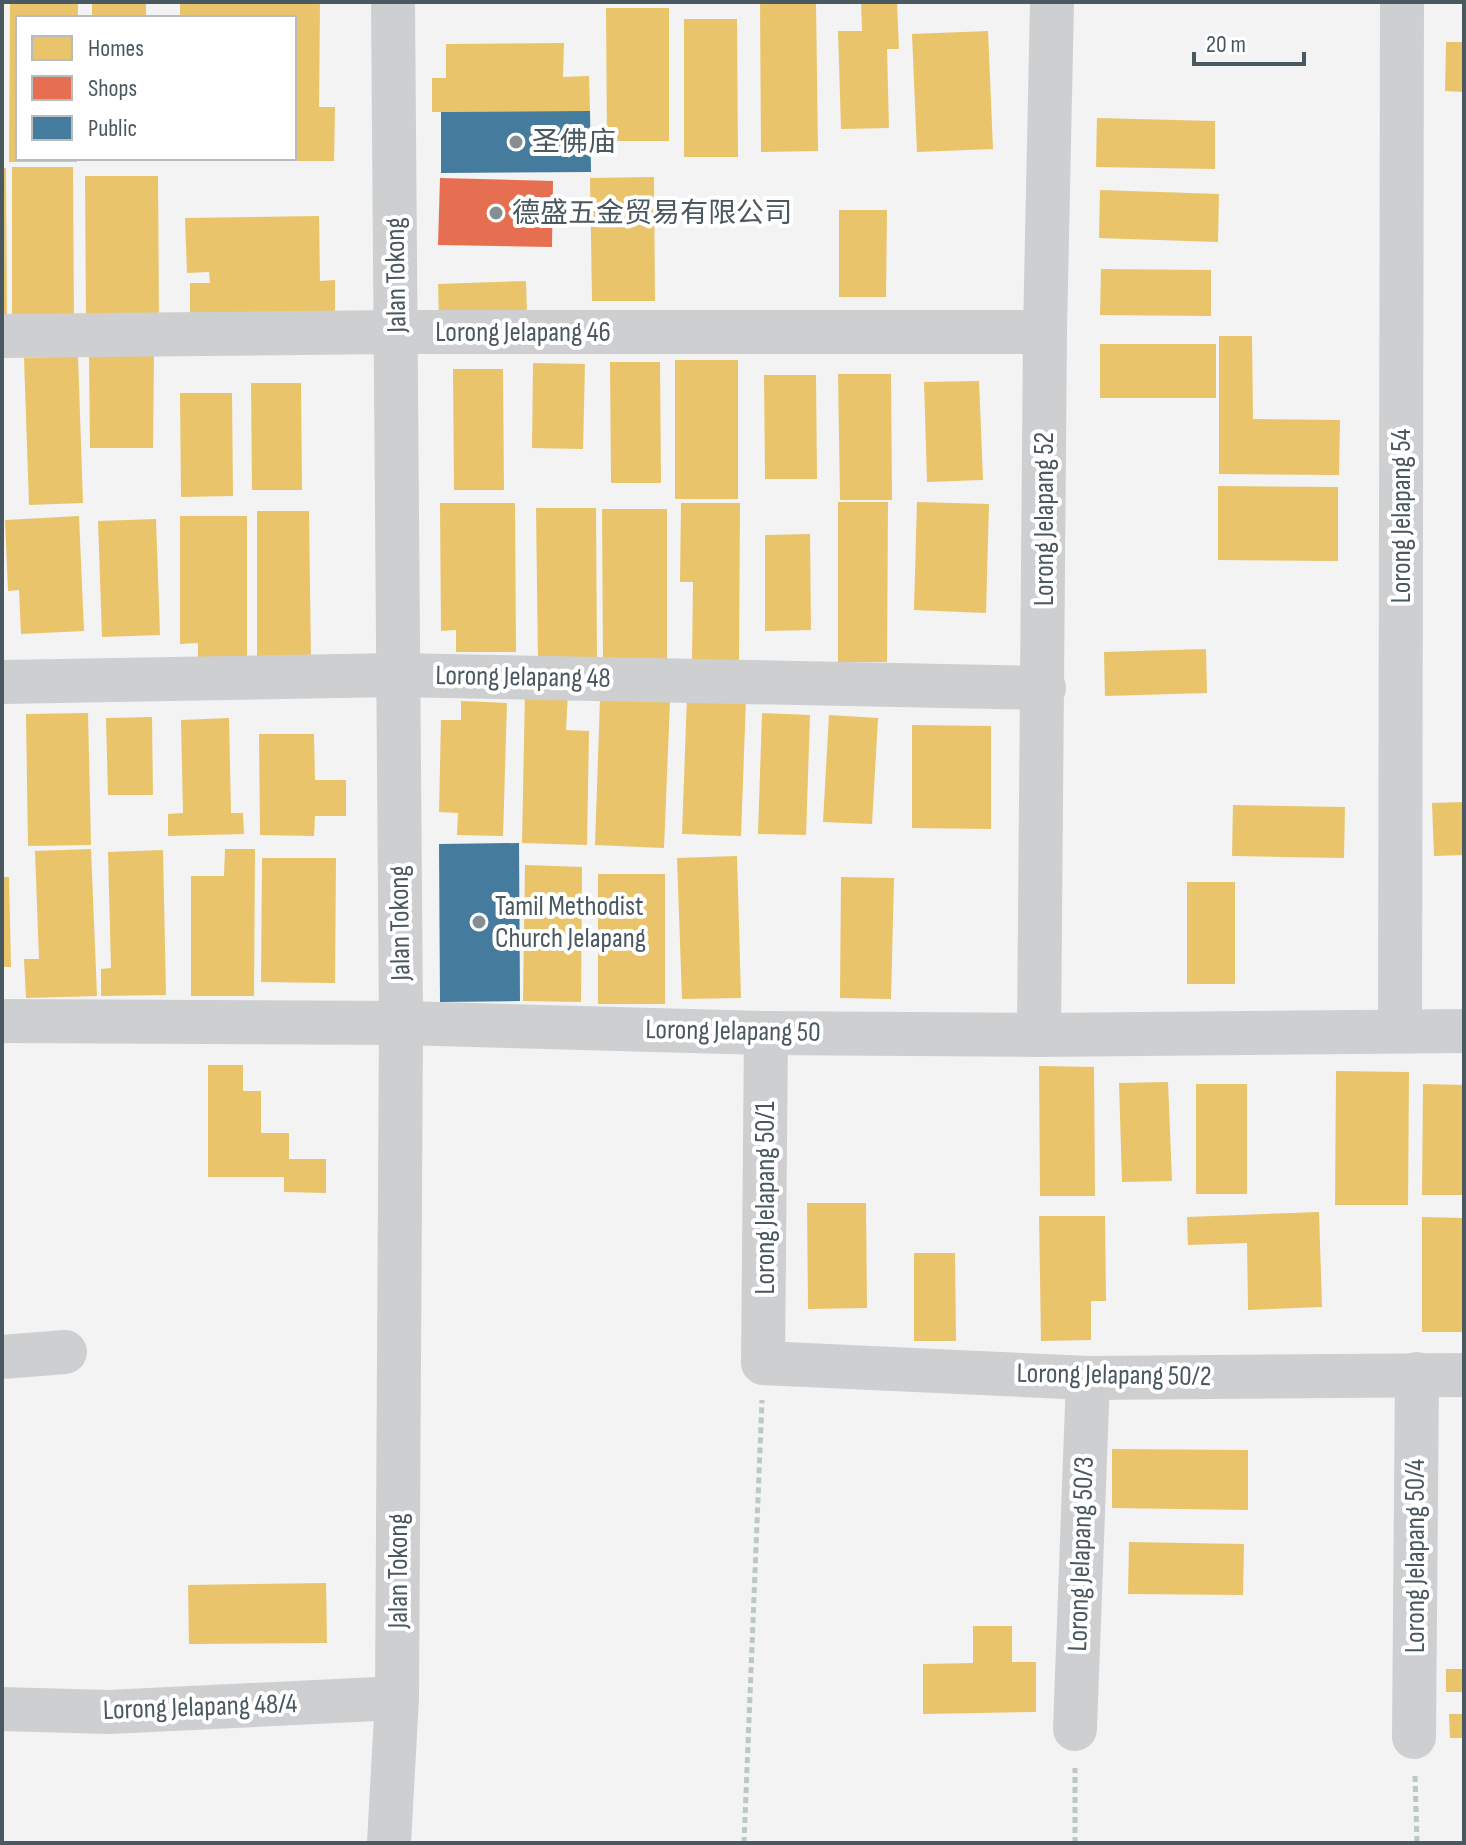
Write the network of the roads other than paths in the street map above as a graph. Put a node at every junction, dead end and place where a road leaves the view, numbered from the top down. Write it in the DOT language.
graph roads {
  1 [pos="393,2"];
  2 [pos="1052,2"];
  3 [pos="1402,2"];
  4 [pos="397,332"];
  5 [pos="1045,332"];
  6 [pos="2,336"];
  7 [pos="397,675"];
  8 [pos="2,682"];
  9 [pos="1044,688"];
  10 [pos="2,1021"];
  11 [pos="401,1023"];
  12 [pos="1400,1031"];
  13 [pos="1464,1031"];
  14 [pos="766,1033"];
  15 [pos="1039,1035"];
  16 [pos="65,1352"];
  17 [pos="2,1357"];
  18 [pos="763,1363"];
  19 [pos="1417,1374"];
  20 [pos="1464,1375"];
  21 [pos="1088,1378"];
  22 [pos="397,1698"];
  23 [pos="2,1709"];
  24 [pos="1075,1729"];
  25 [pos="1414,1737"];
  26 [pos="389,1843"];
  1 -- 4 [label="street, Jalan Tokong"];
  2 -- 5 [label="street, Lorong Jelapang 52"];
  3 -- 12 [label="street, Lorong Jelapang 54"];
  4 -- 5 [label="street, Lorong Jelapang 46"];
  4 -- 6 [label="street, Lorong Jelapang 46"];
  4 -- 7 [label="street, Jalan Tokong"];
  5 -- 9 [label="street, Lorong Jelapang 52"];
  7 -- 8 [label="street, Lorong Jelapang 48"];
  7 -- 9 [label="street, Lorong Jelapang 48"];
  7 -- 11 [label="street, Jalan Tokong"];
  9 -- 15 [label="street, Lorong Jelapang 52"];
  10 -- 11 [label="street, Lorong Jelapang 50"];
  11 -- 14 [label="street, Lorong Jelapang 50"];
  11 -- 22 [label="street, Jalan Tokong"];
  12 -- 13 [label="street, Lorong Jelapang 50"];
  12 -- 15 [label="street, Lorong Jelapang 50"];
  14 -- 15 [label="street, Lorong Jelapang 50"];
  14 -- 18 [label="street, Lorong Jelapang 50/1"];
  16 -- 17 [label="street"];
  18 -- 21 [label="street, Lorong Jelapang 50/2"];
  19 -- 20 [label="street, Lorong Jelapang 50/2"];
  19 -- 21 [label="street, Lorong Jelapang 50/2"];
  19 -- 25 [label="street, Lorong Jelapang 50/4"];
  21 -- 24 [label="street, Lorong Jelapang 50/3"];
  22 -- 23 [label="street, Lorong Jelapang 48/4"];
  22 -- 26 [label="street, Jalan Tokong"];
}
